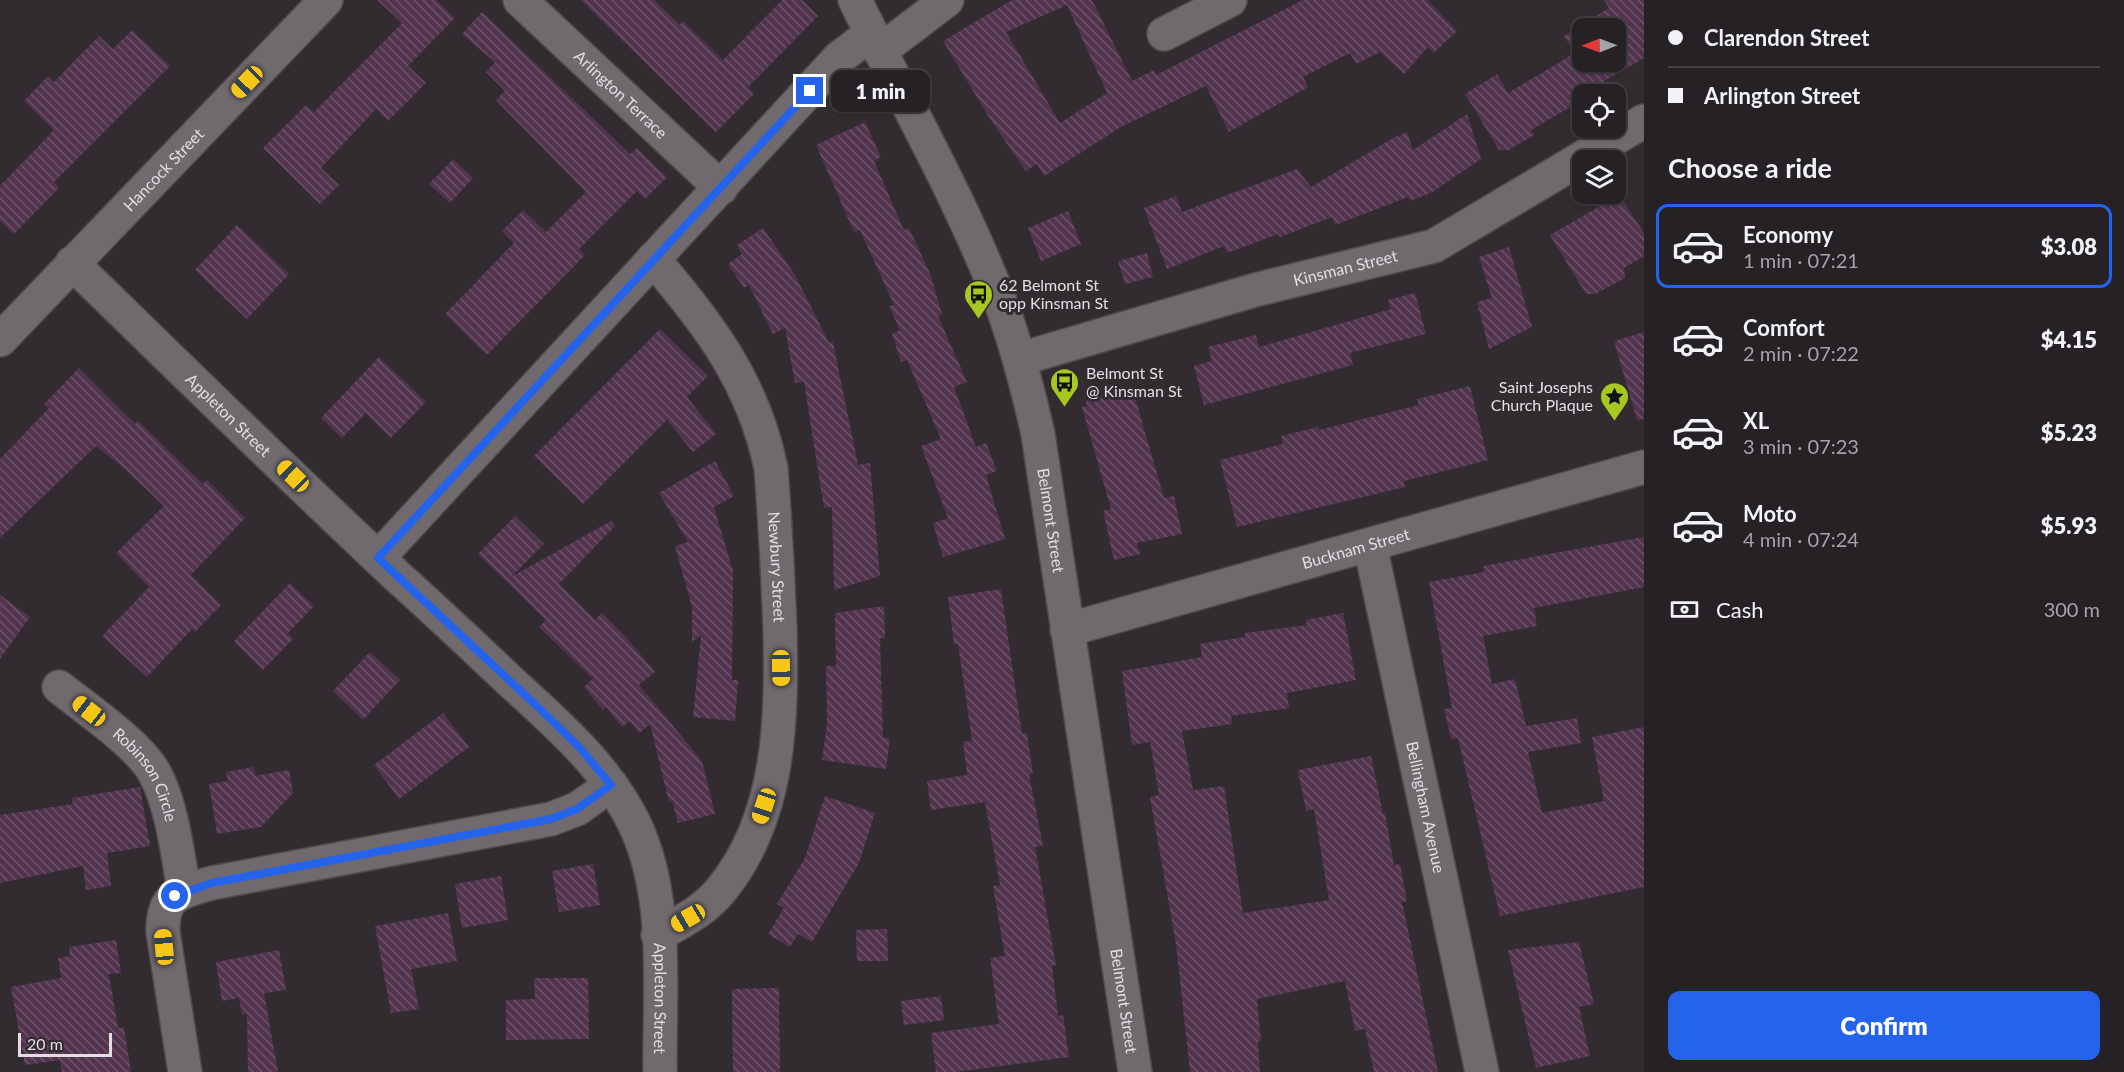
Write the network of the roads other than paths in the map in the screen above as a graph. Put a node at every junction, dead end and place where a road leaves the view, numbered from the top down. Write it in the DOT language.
graph roads {
  1 [pos="326,0"];
  2 [pos="520,0"];
  3 [pos="855,0"];
  4 [pos="947,0"];
  5 [pos="1230,0"];
  6 [pos="1164,34"];
  7 [pos="876,43"];
  8 [pos="1644,120"];
  9 [pos="721,188"];
  10 [pos="653,258"];
  11 [pos="72,263"];
  12 [pos="0,340"];
  13 [pos="1020,358"];
  14 [pos="1644,467"];
  15 [pos="1370,545"];
  16 [pos="378,558"];
  17 [pos="1067,630"];
  18 [pos="59,687"];
  19 [pos="611,785"];
  20 [pos="184,891"];
  21 [pos="658,935"];
  22 [pos="184,1072"];
  23 [pos="660,1072"];
  24 [pos="1135,1072"];
  25 [pos="1482,1072"];
  1 -- 11 [label="street, Hancock Street"];
  2 -- 9 [label="street, Arlington Terrace"];
  3 -- 7 [label="street, Belmont Street"];
  4 -- 7 [label="street"];
  5 -- 6 [label="street"];
  7 -- 9 [label="street"];
  7 -- 13 [label="street, Belmont Street"];
  8 -- 13 [label="street, Kinsman Street"];
  9 -- 10 [label="street"];
  10 -- 16 [label="street"];
  10 -- 21 [label="street, Newbury Street"];
  11 -- 12 [label="street, Hancock Street"];
  11 -- 16 [label="street, Appleton Street"];
  13 -- 17 [label="street, Belmont Street"];
  14 -- 15 [label="street, Bucknam Street"];
  15 -- 17 [label="street, Bucknam Street"];
  15 -- 25 [label="street, Bellingham Avenue"];
  16 -- 19 [label="street, Appleton Street"];
  17 -- 24 [label="street, Belmont Street"];
  18 -- 20 [label="street, Robinson Circle"];
  19 -- 20 [label="street"];
  19 -- 21 [label="street, Appleton Street"];
  20 -- 22 [label="street"];
  21 -- 23 [label="street, Appleton Street"];
}
